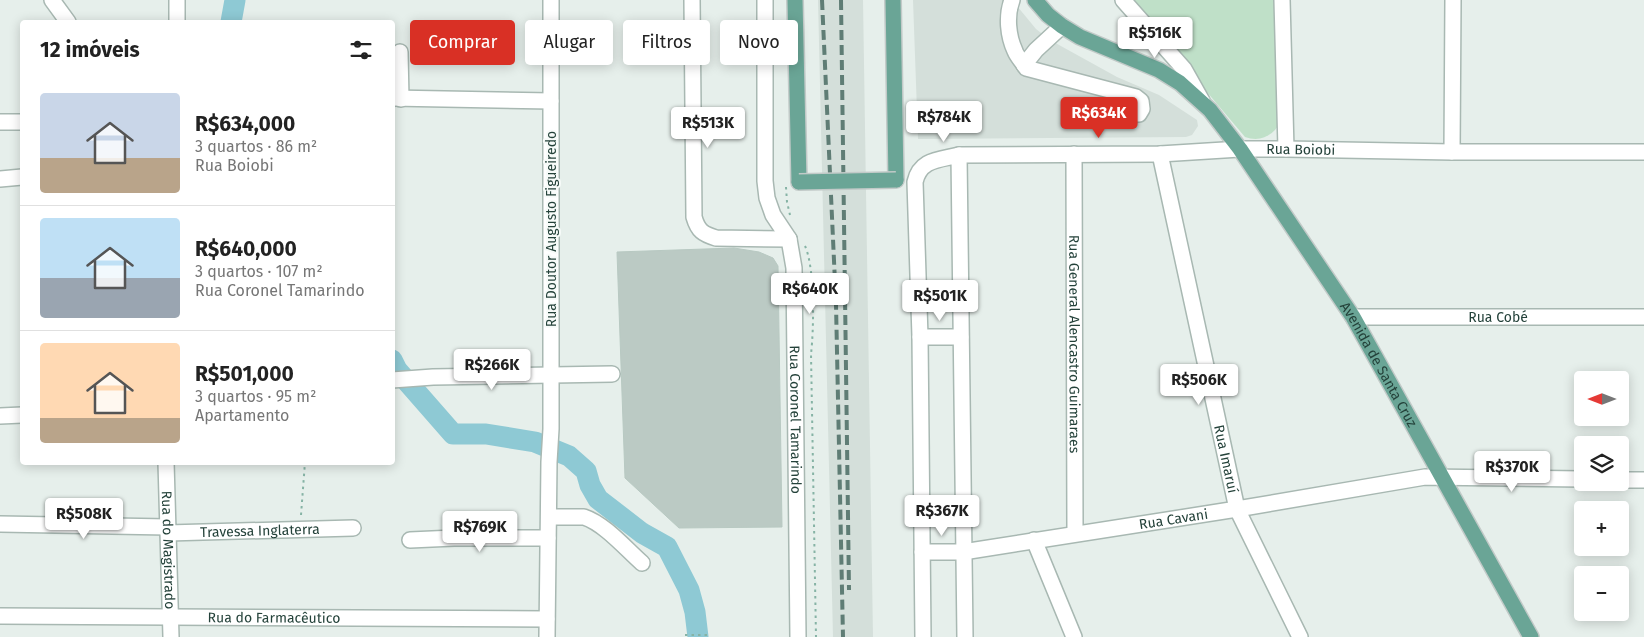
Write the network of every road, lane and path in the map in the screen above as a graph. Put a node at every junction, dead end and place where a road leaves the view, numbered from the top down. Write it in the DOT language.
graph roads {
  1 [pos="52,0"];
  2 [pos="177,0"];
  3 [pos="552,0"];
  4 [pos="692,0"];
  5 [pos="765,0"];
  6 [pos="795,0"];
  7 [pos="893,0"];
  8 [pos="1012,0"];
  9 [pos="1035,0"];
  10 [pos="1123,0"];
  11 [pos="1282,0"];
  12 [pos="1453,0"];
  13 [pos="67,20"];
  14 [pos="177,20"];
  15 [pos="1062,26"];
  16 [pos="400,52"];
  17 [pos="1024,65"];
  18 [pos="397,98"];
  19 [pos="551,101"];
  20 [pos="1204,105"];
  21 [pos="1070,111"];
  22 [pos="0,122"];
  23 [pos="20,122"];
  24 [pos="1240,149"];
  25 [pos="1286,149"];
  26 [pos="1452,152"];
  27 [pos="1644,152"];
  28 [pos="1074,154"];
  29 [pos="1160,154"];
  30 [pos="959,155"];
  31 [pos="20,177"];
  32 [pos="0,179"];
  33 [pos="788,239"];
  34 [pos="1353,316"];
  35 [pos="1644,317"];
  36 [pos="920,337"];
  37 [pos="961,337"];
  38 [pos="612,374"];
  39 [pos="551,375"];
  40 [pos="395,380"];
  41 [pos="20,415"];
  42 [pos="0,416"];
  43 [pos="166,465"];
  44 [pos="305,465"];
  45 [pos="1442,476"];
  46 [pos="1574,479"];
  47 [pos="1629,480"];
  48 [pos="1644,480"];
  49 [pos="1237,509"];
  50 [pos="549,517"];
  51 [pos="0,524"];
  52 [pos="353,528"];
  53 [pos="300,529"];
  54 [pos="168,530"];
  55 [pos="1075,533"];
  56 [pos="548,538"];
  57 [pos="410,540"];
  58 [pos="1034,540"];
  59 [pos="922,552"];
  60 [pos="963,552"];
  61 [pos="642,563"];
  62 [pos="0,616"];
  63 [pos="172,617"];
  64 [pos="548,619"];
  65 [pos="685,635"];
  66 [pos="707,635"];
  67 [pos="171,637"];
  68 [pos="547,637"];
  69 [pos="798,637"];
  70 [pos="923,637"];
  71 [pos="965,637"];
  72 [pos="1074,637"];
  73 [pos="1300,637"];
  74 [pos="1531,637"];
  1 -- 13 [label="street"];
  2 -- 14 [label="street"];
  3 -- 19 [label="street, Rua Doutor Augusto Figueiredo"];
  4 -- 33 [label="street"];
  5 -- 33 [label="street, Rua Coronel Tamarindo"];
  6 -- 7 [label="main road, bridge"];
  8 -- 17 [label="street"];
  9 -- 15 [label="main road, Avenida de Santa Cruz"];
  10 -- 20 [label="street, Avenida de Santa Cruz"];
  11 -- 25 [label="street"];
  12 -- 26 [label="street"];
  15 -- 17 [label="street"];
  15 -- 20 [label="main road, Avenida de Santa Cruz"];
  16 -- 18 [label="street"];
  17 -- 21 [label="street"];
  18 -- 19 [label="street"];
  19 -- 39 [label="street, Rua Doutor Augusto Figueiredo"];
  20 -- 24 [label="main road, Avenida de Santa Cruz"];
  22 -- 23 [label="street"];
  24 -- 25 [label="street, Rua Boiobi"];
  24 -- 29 [label="street, Rua Boiobi"];
  24 -- 34 [label="main road, Avenida de Santa Cruz"];
  25 -- 26 [label="street, Rua Boiobi"];
  26 -- 27 [label="street, Rua Boiobi"];
  28 -- 29 [label="street, Rua Boiobi"];
  28 -- 30 [label="street, Rua Boiobi"];
  28 -- 55 [label="street, Rua General Alencastro Guimaraes"];
  29 -- 49 [label="street, Rua Imaruí"];
  30 -- 36 [label="street, Rua Boiobi"];
  30 -- 37 [label="street"];
  31 -- 32 [label="street"];
  33 -- 69 [label="street, Rua Coronel Tamarindo"];
  34 -- 35 [label="street, Rua Cobé"];
  34 -- 45 [label="main road, Avenida de Santa Cruz"];
  36 -- 37 [label="street"];
  36 -- 59 [label="street, Rua Boiobi"];
  37 -- 60 [label="street"];
  38 -- 39 [label="street"];
  39 -- 40 [label="street"];
  39 -- 50 [label="street, Rua Doutor Augusto Figueiredo"];
  41 -- 42 [label="street"];
  43 -- 54 [label="street, Rua do Magistrado"];
  44 -- 53 [label="path"];
  45 -- 46 [label="street, Rua Cavani"];
  45 -- 49 [label="street, Rua Cavani"];
  45 -- 74 [label="main road, Avenida de Santa Cruz"];
  47 -- 48 [label="street"];
  49 -- 55 [label="street, Rua Cavani"];
  49 -- 73 [label="street, Rua Imaruí"];
  50 -- 56 [label="street, Rua Doutor Augusto Figueiredo"];
  50 -- 61 [label="street"];
  51 -- 54 [label="street, Travessa Inglaterra"];
  52 -- 53 [label="street, Travessa Inglaterra"];
  53 -- 54 [label="street, Travessa Inglaterra"];
  54 -- 63 [label="street, Rua do Magistrado"];
  55 -- 58 [label="street, Rua Cavani"];
  56 -- 57 [label="street"];
  56 -- 64 [label="street, Rua Doutor Augusto Figueiredo"];
  58 -- 60 [label="street, Rua Cavani"];
  58 -- 72 [label="street"];
  59 -- 60 [label="street, Rua Cavani"];
  59 -- 70 [label="street, Rua Boiobi"];
  60 -- 71 [label="street"];
  62 -- 63 [label="street, Rua do Farmacêutico"];
  63 -- 64 [label="street, Rua do Farmacêutico"];
  63 -- 67 [label="street, Rua do Magistrado"];
  64 -- 68 [label="street, Rua Doutor Augusto Figueiredo"];
  65 -- 66 [label="path"];
}
